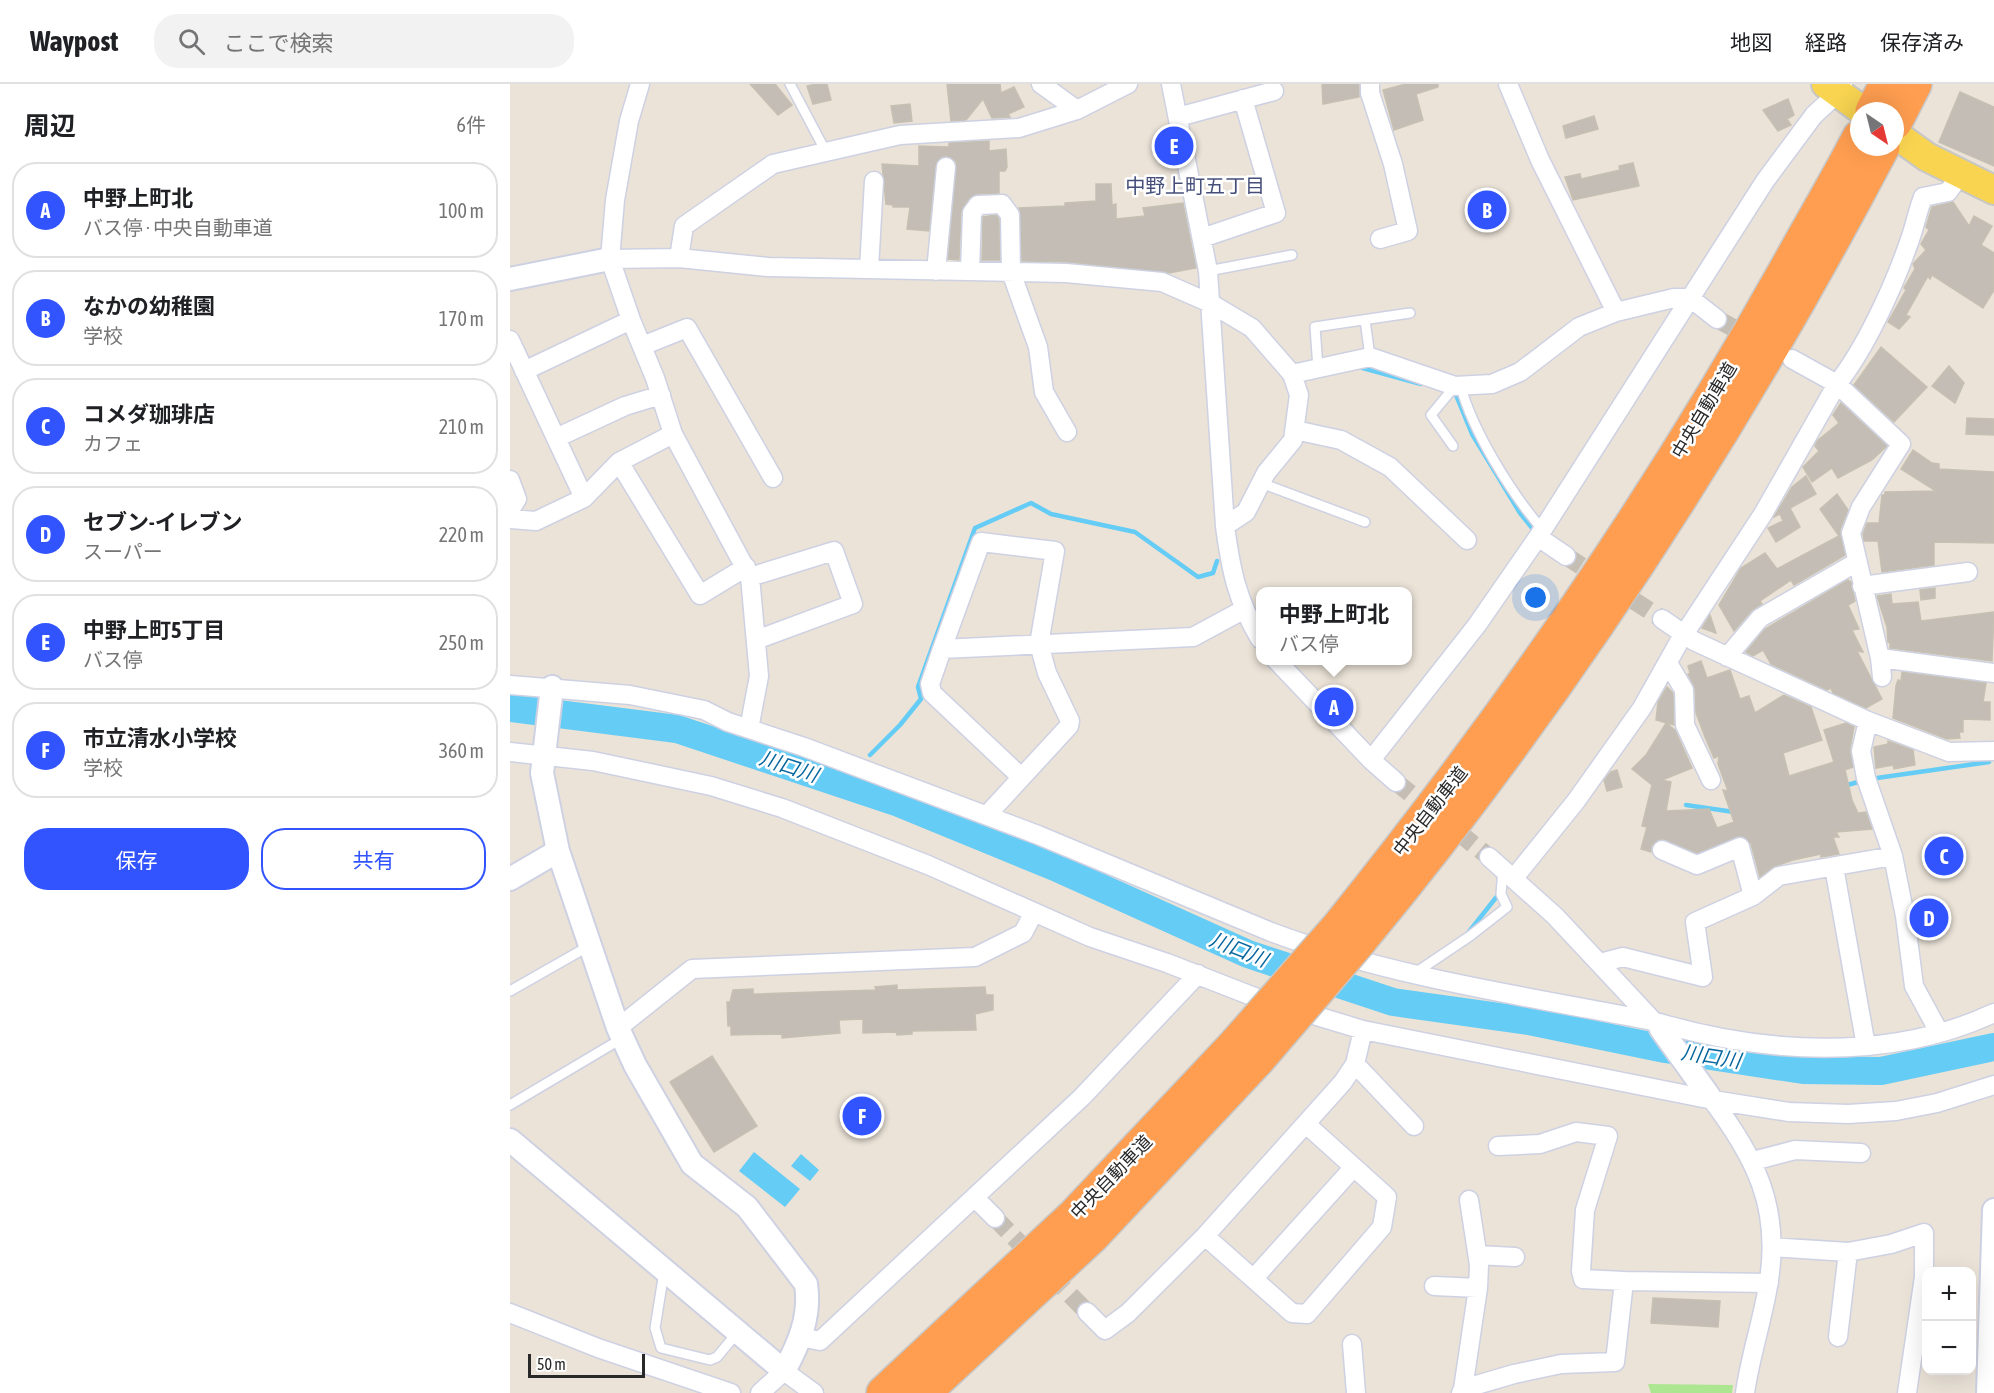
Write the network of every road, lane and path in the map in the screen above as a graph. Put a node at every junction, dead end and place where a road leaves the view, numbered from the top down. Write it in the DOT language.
graph roads {
  1 [pos="640,84"];
  2 [pos="790,84"];
  3 [pos="1041,84"];
  4 [pos="1128,84"];
  5 [pos="1171,84"];
  6 [pos="1370,84"];
  7 [pos="1508,84"];
  8 [pos="1836,87"];
  9 [pos="1274,91"];
  10 [pos="1243,99"];
  11 [pos="1853,102"];
  12 [pos="1077,110"];
  13 [pos="1178,117"];
  14 [pos="1904,140"];
  15 [pos="826,152"];
  16 [pos="1863,156"];
  17 [pos="946,167"];
  18 [pos="1960,175"];
  19 [pos="874,181"];
  20 [pos="1994,190"];
  21 [pos="1202,238"];
  22 [pos="1380,239"];
  23 [pos="1292,255"];
  24 [pos="679,258"];
  25 [pos="610,259"];
  26 [pos="869,269"];
  27 [pos="936,271"];
  28 [pos="970,271"];
  29 [pos="1208,271"];
  30 [pos="1011,272"];
  31 [pos="510,279"];
  32 [pos="1690,298"];
  33 [pos="1210,303"];
  34 [pos="1616,312"];
  35 [pos="1410,313"];
  36 [pos="1717,319"];
  37 [pos="631,320"];
  38 [pos="1365,320"];
  39 [pos="510,340"];
  40 [pos="642,346"];
  41 [pos="1370,357"];
  42 [pos="1792,359"];
  43 [pos="1318,368"];
  44 [pos="524,371"];
  45 [pos="1292,374"];
  46 [pos="1837,384"];
  47 [pos="1458,387"];
  48 [pos="661,395"];
  49 [pos="1295,430"];
  50 [pos="1067,432"];
  51 [pos="673,434"];
  52 [pos="556,438"];
  53 [pos="1453,447"];
  54 [pos="619,462"];
  55 [pos="773,478"];
  56 [pos="510,480"];
  57 [pos="1261,483"];
  58 [pos="584,498"];
  59 [pos="510,510"];
  60 [pos="510,519"];
  61 [pos="1365,522"];
  62 [pos="1225,526"];
  63 [pos="1540,533"];
  64 [pos="1467,540"];
  65 [pos="1566,556"];
  66 [pos="1857,562"];
  67 [pos="748,572"];
  68 [pos="1968,572"];
  69 [pos="1863,586"];
  70 [pos="1243,610"];
  71 [pos="1662,619"];
  72 [pos="1256,632"];
  73 [pos="1684,635"];
  74 [pos="756,640"];
  75 [pos="1039,644"];
  76 [pos="942,649"];
  77 [pos="1727,657"];
  78 [pos="1880,658"];
  79 [pos="1668,663"];
  80 [pos="1281,665"];
  81 [pos="1994,673"];
  82 [pos="1882,677"];
  83 [pos="510,685"];
  84 [pos="552,690"];
  85 [pos="1868,721"];
  86 [pos="749,729"];
  87 [pos="1994,751"];
  88 [pos="510,752"];
  89 [pos="544,753"];
  90 [pos="1371,760"];
  91 [pos="1021,777"];
  92 [pos="1711,780"];
  93 [pos="1396,782"];
  94 [pos="987,815"];
  95 [pos="1662,850"];
  96 [pos="558,851"];
  97 [pos="1893,856"];
  98 [pos="1834,867"];
  99 [pos="1502,868"];
  100 [pos="510,879"];
  101 [pos="1753,896"];
  102 [pos="1034,912"];
  103 [pos="591,945"];
  104 [pos="1600,963"];
  105 [pos="1198,974"];
  106 [pos="1413,974"];
  107 [pos="510,991"];
  108 [pos="1994,1013"];
  109 [pos="1657,1025"];
  110 [pos="1363,1030"];
  111 [pos="1939,1032"];
  112 [pos="620,1033"];
  113 [pos="1866,1046"];
  114 [pos="1355,1064"];
  115 [pos="1994,1085"];
  116 [pos="1711,1098"];
  117 [pos="510,1105"];
  118 [pos="1306,1124"];
  119 [pos="1414,1126"];
  120 [pos="510,1140"];
  121 [pos="1498,1146"];
  122 [pos="1861,1153"];
  123 [pos="1753,1161"];
  124 [pos="1353,1168"];
  125 [pos="976,1199"];
  126 [pos="1469,1200"];
  127 [pos="1994,1210"];
  128 [pos="995,1218"];
  129 [pos="1205,1236"];
  130 [pos="1772,1246"];
  131 [pos="1848,1252"];
  132 [pos="1478,1255"];
  133 [pos="1515,1257"];
  134 [pos="664,1272"];
  135 [pos="1254,1278"];
  136 [pos="1624,1281"];
  137 [pos="1768,1284"];
  138 [pos="1434,1286"];
  139 [pos="1478,1288"];
  140 [pos="1087,1312"];
  141 [pos="510,1313"];
  142 [pos="737,1333"];
  143 [pos="801,1337"];
  144 [pos="1839,1337"];
  145 [pos="1352,1344"];
  146 [pos="784,1371"];
  147 [pos="903,1387"];
  148 [pos="1462,1391"];
  149 [pos="731,1393"];
  150 [pos="760,1393"];
  151 [pos="814,1393"];
  152 [pos="1356,1393"];
  153 [pos="1745,1393"];
  154 [pos="1907,1393"];
  155 [pos="1988,1393"];
  1 -- 25 [label="street"];
  2 -- 15 [label="lane"];
  3 -- 12 [label="street"];
  4 -- 12 [label="street"];
  5 -- 13 [label="street"];
  6 -- 22 [label="street"];
  7 -- 34 [label="street"];
  8 -- 11 [label="main road"];
  8 -- 32 [label="street"];
  9 -- 10 [label="street"];
  10 -- 13 [label="street"];
  10 -- 21 [label="street"];
  12 -- 15 [label="street"];
  13 -- 21 [label="street"];
  14 -- 18 [label="main road"];
  15 -- 24 [label="street"];
  16 -- 147 [label="highway, 中央自動車道, bridge"];
  17 -- 27 [label="street"];
  18 -- 20 [label="main road"];
  18 -- 46 [label="street"];
  19 -- 26 [label="street"];
  21 -- 29 [label="street"];
  23 -- 29 [label="lane"];
  24 -- 25 [label="street"];
  24 -- 26 [label="street"];
  25 -- 31 [label="street"];
  25 -- 37 [label="street"];
  26 -- 27 [label="street"];
  27 -- 28 [label="street"];
  28 -- 30 [label="street"];
  28 -- 30 [label="street"];
  29 -- 33 [label="street"];
  30 -- 33 [label="street"];
  30 -- 50 [label="street"];
  32 -- 34 [label="street"];
  32 -- 36 [label="street"];
  32 -- 63 [label="street"];
  33 -- 45 [label="street"];
  33 -- 62 [label="street"];
  34 -- 47 [label="street"];
  35 -- 38 [label="lane"];
  37 -- 40 [label="street"];
  37 -- 44 [label="street"];
  38 -- 41 [label="lane"];
  38 -- 43 [label="lane"];
  39 -- 44 [label="street"];
  40 -- 48 [label="street"];
  40 -- 55 [label="street"];
  41 -- 43 [label="street"];
  41 -- 47 [label="street"];
  42 -- 46 [label="street"];
  43 -- 45 [label="street"];
  44 -- 52 [label="street"];
  45 -- 49 [label="street"];
  46 -- 66 [label="street"];
  46 -- 73 [label="street"];
  47 -- 53 [label="lane"];
  47 -- 63 [label="lane"];
  48 -- 51 [label="street"];
  48 -- 52 [label="street"];
  49 -- 57 [label="street"];
  49 -- 64 [label="street"];
  51 -- 54 [label="street"];
  51 -- 67 [label="street"];
  52 -- 58 [label="street"];
  54 -- 58 [label="street"];
  54 -- 67 [label="street"];
  56 -- 59 [label="street"];
  57 -- 61 [label="lane"];
  57 -- 62 [label="street"];
  58 -- 60 [label="street"];
  62 -- 70 [label="street"];
  63 -- 65 [label="street"];
  63 -- 90 [label="street"];
  66 -- 69 [label="street"];
  66 -- 77 [label="street"];
  67 -- 74 [label="street"];
  67 -- 74 [label="street"];
  68 -- 69 [label="street"];
  69 -- 78 [label="street"];
  70 -- 72 [label="street"];
  70 -- 75 [label="street"];
  71 -- 73 [label="street"];
  73 -- 77 [label="street"];
  73 -- 79 [label="street"];
  74 -- 86 [label="street"];
  75 -- 76 [label="street"];
  75 -- 76 [label="street"];
  75 -- 91 [label="street"];
  76 -- 91 [label="street"];
  77 -- 85 [label="street"];
  78 -- 81 [label="street"];
  78 -- 82 [label="street"];
  79 -- 92 [label="street"];
  79 -- 99 [label="street"];
  80 -- 90 [label="street"];
  83 -- 84 [label="street"];
  84 -- 86 [label="street"];
  84 -- 89 [label="street"];
  85 -- 87 [label="street"];
  85 -- 97 [label="street"];
  86 -- 94 [label="street"];
  88 -- 89 [label="street"];
  89 -- 96 [label="street"];
  89 -- 102 [label="street"];
  90 -- 93 [label="street"];
  91 -- 94 [label="street"];
  94 -- 106 [label="street"];
  95 -- 101 [label="street"];
  96 -- 100 [label="street"];
  96 -- 103 [label="street"];
  97 -- 98 [label="street"];
  97 -- 111 [label="street"];
  98 -- 101 [label="street"];
  98 -- 113 [label="street"];
  99 -- 104 [label="street"];
  99 -- 106 [label="lane"];
  101 -- 104 [label="street"];
  102 -- 105 [label="street"];
  102 -- 112 [label="street"];
  103 -- 107 [label="lane"];
  103 -- 112 [label="street"];
  104 -- 109 [label="street"];
  105 -- 110 [label="street"];
  105 -- 125 [label="street"];
  106 -- 109 [label="street"];
  108 -- 111 [label="street"];
  109 -- 113 [label="street"];
  109 -- 116 [label="street"];
  110 -- 114 [label="street"];
  110 -- 116 [label="street"];
  111 -- 113 [label="street"];
  112 -- 117 [label="lane"];
  112 -- 143 [label="street"];
  114 -- 118 [label="street"];
  114 -- 119 [label="street"];
  115 -- 116 [label="street"];
  116 -- 123 [label="street"];
  118 -- 124 [label="street"];
  118 -- 129 [label="street"];
  120 -- 134 [label="street"];
  121 -- 136 [label="street"];
  122 -- 123 [label="street"];
  123 -- 130 [label="street"];
  124 -- 135 [label="street"];
  124 -- 135 [label="street"];
  125 -- 128 [label="street"];
  125 -- 143 [label="street"];
  126 -- 132 [label="street"];
  127 -- 155 [label="street"];
  129 -- 135 [label="street"];
  129 -- 140 [label="street"];
  130 -- 131 [label="street"];
  130 -- 137 [label="street"];
  131 -- 144 [label="street"];
  131 -- 154 [label="street"];
  132 -- 133 [label="street"];
  132 -- 139 [label="street"];
  134 -- 142 [label="street"];
  134 -- 142 [label="lane"];
  136 -- 137 [label="street"];
  136 -- 148 [label="street"];
  137 -- 153 [label="street"];
  138 -- 139 [label="street"];
  139 -- 148 [label="street"];
  141 -- 149 [label="street"];
  142 -- 146 [label="street"];
  143 -- 146 [label="street"];
  145 -- 152 [label="street"];
  146 -- 150 [label="street"];
  146 -- 151 [label="street"];
}
